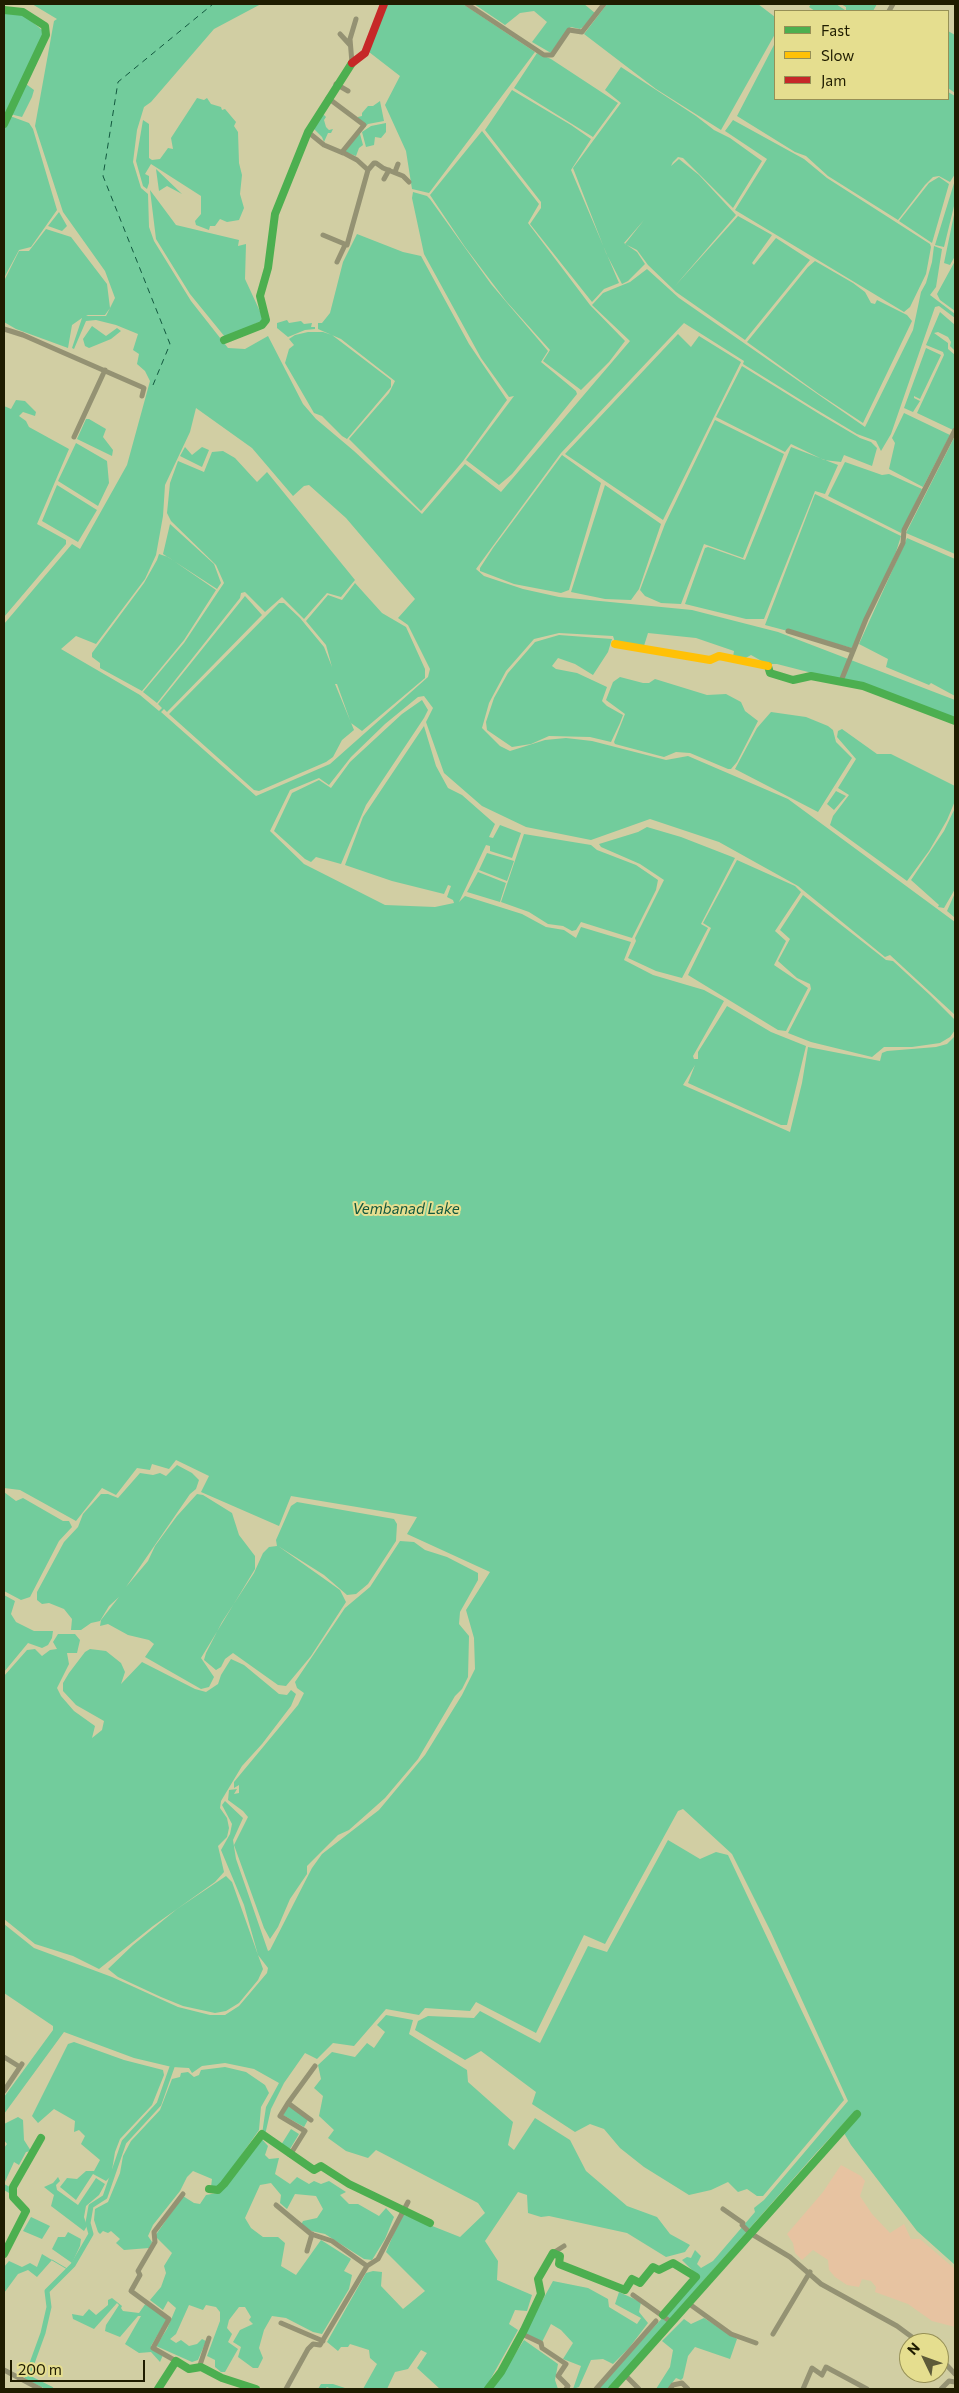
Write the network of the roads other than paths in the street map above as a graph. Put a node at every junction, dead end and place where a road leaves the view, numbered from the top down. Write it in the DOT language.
graph roads {
  1 [pos="384,4"];
  2 [pos="467,4"];
  3 [pos="604,4"];
  4 [pos="4,10"];
  5 [pos="356,19"];
  6 [pos="340,34"];
  7 [pos="350,45"];
  8 [pos="352,63"];
  9 [pos="336,84"];
  10 [pos="348,91"];
  11 [pos="328,98"];
  12 [pos="4,124"];
  13 [pos="308,132"];
  14 [pos="344,153"];
  15 [pos="398,164"];
  16 [pos="368,170"];
  17 [pos="389,170"];
  18 [pos="395,172"];
  19 [pos="384,179"];
  20 [pos="409,182"];
  21 [pos="322,236"];
  22 [pos="345,245"];
  23 [pos="337,262"];
  24 [pos="4,329"];
  25 [pos="224,340"];
  26 [pos="105,370"];
  27 [pos="142,396"];
  28 [pos="955,430"];
  29 [pos="74,437"];
  30 [pos="788,631"];
  31 [pos="615,644"];
  32 [pos="851,652"];
  33 [pos="839,681"];
  34 [pos="955,721"];
  35 [pos="4,2057"];
  36 [pos="315,2066"];
  37 [pos="4,2091"];
  38 [pos="288,2103"];
  39 [pos="857,2114"];
  40 [pos="312,2120"];
  41 [pos="41,2138"];
  42 [pos="290,2155"];
  43 [pos="209,2189"];
  44 [pos="183,2194"];
  45 [pos="408,2202"];
  46 [pos="276,2205"];
  47 [pos="723,2209"];
  48 [pos="403,2211"];
  49 [pos="430,2222"];
  50 [pos="750,2233"];
  51 [pos="312,2234"];
  52 [pos="564,2246"];
  53 [pos="307,2251"];
  54 [pos="553,2253"];
  55 [pos="4,2254"];
  56 [pos="367,2266"];
  57 [pos="810,2272"];
  58 [pos="633,2294"];
  59 [pos="688,2303"];
  60 [pos="663,2315"];
  61 [pos="656,2321"];
  62 [pos="281,2322"];
  63 [pos="671,2322"];
  64 [pos="906,2333"];
  65 [pos="522,2334"];
  66 [pos="773,2334"];
  67 [pos="209,2338"];
  68 [pos="323,2341"];
  69 [pos="756,2343"];
  70 [pos="176,2361"];
  71 [pos="199,2368"];
  72 [pos="4,2370"];
  73 [pos="625,2375"];
  74 [pos="955,2382"];
  75 [pos="244,2387"];
  76 [pos="40,2389"];
  77 [pos="158,2389"];
  78 [pos="256,2389"];
  79 [pos="286,2389"];
  80 [pos="488,2389"];
  81 [pos="566,2389"];
  82 [pos="596,2389"];
  83 [pos="612,2389"];
  84 [pos="639,2389"];
  85 [pos="670,2389"];
  86 [pos="688,2389"];
  87 [pos="803,2389"];
  88 [pos="868,2389"];
  89 [pos="941,2389"];
  1 -- 8 [label="street"];
  2 -- 3 [label="street"];
  4 -- 12 [label="street"];
  5 -- 7 [label="street"];
  6 -- 7 [label="street"];
  7 -- 8 [label="street"];
  8 -- 9 [label="street"];
  9 -- 10 [label="street"];
  9 -- 11 [label="street"];
  11 -- 13 [label="street"];
  11 -- 14 [label="street"];
  13 -- 14 [label="street"];
  13 -- 25 [label="street"];
  14 -- 16 [label="street"];
  15 -- 18 [label="street"];
  16 -- 17 [label="street"];
  16 -- 22 [label="street"];
  17 -- 18 [label="street"];
  17 -- 19 [label="street"];
  18 -- 20 [label="street"];
  21 -- 22 [label="street"];
  22 -- 23 [label="street"];
  24 -- 26 [label="street"];
  26 -- 27 [label="street"];
  26 -- 29 [label="street"];
  28 -- 32 [label="street"];
  30 -- 32 [label="street"];
  31 -- 33 [label="street"];
  32 -- 33 [label="street"];
  33 -- 34 [label="street"];
  35 -- 37 [label="street"];
  36 -- 38 [label="street"];
  38 -- 40 [label="street"];
  38 -- 42 [label="street"];
  39 -- 50 [label="street"];
  41 -- 55 [label="street"];
  42 -- 43 [label="street"];
  42 -- 48 [label="street"];
  44 -- 70 [label="street"];
  45 -- 48 [label="street"];
  46 -- 51 [label="street"];
  47 -- 50 [label="street"];
  48 -- 49 [label="street"];
  48 -- 56 [label="street"];
  50 -- 57 [label="street"];
  50 -- 59 [label="street"];
  51 -- 53 [label="street"];
  51 -- 56 [label="street"];
  52 -- 54 [label="street"];
  54 -- 60 [label="street"];
  54 -- 65 [label="street"];
  56 -- 68 [label="street"];
  57 -- 64 [label="street"];
  57 -- 66 [label="street"];
  58 -- 60 [label="street"];
  59 -- 63 [label="street"];
  59 -- 69 [label="street"];
  60 -- 63 [label="street"];
  61 -- 82 [label="street"];
  62 -- 68 [label="street"];
  63 -- 73 [label="street"];
  65 -- 80 [label="street"];
  65 -- 81 [label="street"];
  67 -- 71 [label="street"];
  68 -- 79 [label="street"];
  70 -- 71 [label="street"];
  70 -- 77 [label="street"];
  71 -- 75 [label="street"];
  72 -- 76 [label="street"];
  73 -- 83 [label="street"];
  73 -- 84 [label="street"];
  74 -- 89 [label="street"];
  75 -- 78 [label="street"];
  85 -- 86 [label="street"];
  87 -- 88 [label="street"];
}
